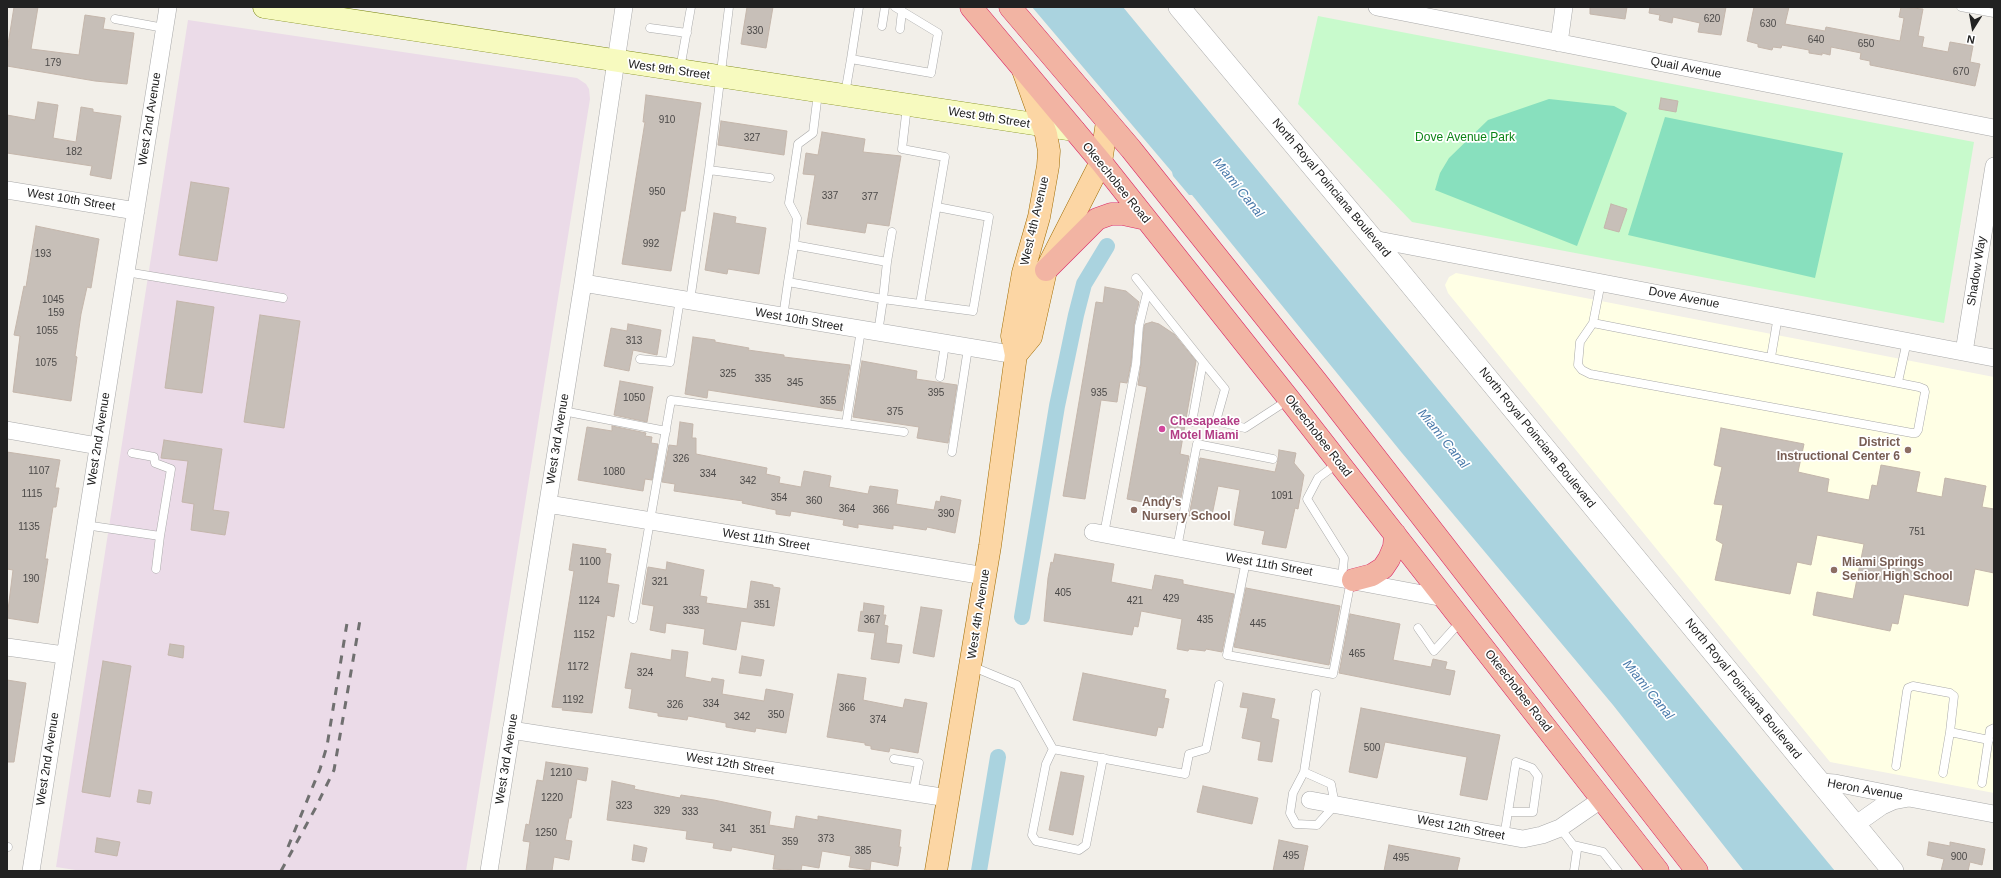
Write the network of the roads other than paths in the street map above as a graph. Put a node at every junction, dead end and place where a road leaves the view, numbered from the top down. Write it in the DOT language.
graph roads {
  1 [pos="168,7"];
  2 [pos="264,7"];
  3 [pos="624,7"];
  4 [pos="691,7"];
  5 [pos="729,7"];
  6 [pos="859,7"];
  7 [pos="885,7"];
  8 [pos="971,7"];
  9 [pos="1010,7"];
  10 [pos="1180,7"];
  11 [pos="1377,7"];
  12 [pos="1564,7"];
  13 [pos="1961,7"];
  14 [pos="899,9"];
  15 [pos="1994,13"];
  16 [pos="114,19"];
  17 [pos="882,26"];
  18 [pos="164,28"];
  19 [pos="650,28"];
  20 [pos="900,29"];
  21 [pos="687,33"];
  22 [pos="1559,43"];
  23 [pos="851,59"];
  24 [pos="616,62"];
  25 [pos="1022,67"];
  26 [pos="680,72"];
  27 [pos="721,78"];
  28 [pos="818,92"];
  29 [pos="844,96"];
  30 [pos="907,106"];
  31 [pos="1043,126"];
  32 [pos="1994,128"];
  33 [pos="1074,130"];
  34 [pos="1106,130"];
  35 [pos="1101,162"];
  36 [pos="1994,166"];
  37 [pos="709,170"];
  38 [pos="770,178"];
  39 [pos="7,190"];
  40 [pos="937,207"];
  41 [pos="136,211"];
  42 [pos="1146,220"];
  43 [pos="892,232"];
  44 [pos="1373,239"];
  45 [pos="794,245"];
  46 [pos="887,262"];
  47 [pos="1046,270"];
  48 [pos="126,272"];
  49 [pos="1136,278"];
  50 [pos="788,282"];
  51 [pos="1601,282"];
  52 [pos="583,283"];
  53 [pos="1147,293"];
  54 [pos="283,298"];
  55 [pos="883,298"];
  56 [pos="685,300"];
  57 [pos="920,304"];
  58 [pos="1778,316"];
  59 [pos="783,317"];
  60 [pos="1594,323"];
  61 [pos="861,330"];
  62 [pos="878,333"];
  63 [pos="1907,341"];
  64 [pos="945,344"];
  65 [pos="968,348"];
  66 [pos="1964,352"];
  67 [pos="1016,355"];
  68 [pos="1771,357"];
  69 [pos="1994,358"];
  70 [pos="640,359"];
  71 [pos="1203,362"];
  72 [pos="940,377"];
  73 [pos="1898,382"];
  74 [pos="1289,399"];
  75 [pos="562,411"];
  76 [pos="1192,422"];
  77 [pos="846,424"];
  78 [pos="7,430"];
  79 [pos="666,431"];
  80 [pos="904,432"];
  81 [pos="98,446"];
  82 [pos="952,452"];
  83 [pos="132,453"];
  84 [pos="1273,459"];
  85 [pos="1338,462"];
  86 [pos="548,504"];
  87 [pos="650,521"];
  88 [pos="85,525"];
  89 [pos="1098,533"];
  90 [pos="1395,534"];
  91 [pos="160,536"];
  92 [pos="1177,548"];
  93 [pos="1246,560"];
  94 [pos="156,569"];
  95 [pos="985,576"];
  96 [pos="1349,580"];
  97 [pos="1444,598"];
  98 [pos="633,619"];
  99 [pos="1462,620"];
  100 [pos="1506,626"];
  101 [pos="1418,628"];
  102 [pos="7,647"];
  103 [pos="64,656"];
  104 [pos="970,666"];
  105 [pos="1219,685"];
  106 [pos="1316,694"];
  107 [pos="1994,728"];
  108 [pos="511,730"];
  109 [pos="1950,732"];
  110 [pos="1989,740"];
  111 [pos="1053,749"];
  112 [pos="1102,758"];
  113 [pos="894,759"];
  114 [pos="1896,766"];
  115 [pos="1304,772"];
  116 [pos="1943,773"];
  117 [pos="1820,782"];
  118 [pos="1982,783"];
  119 [pos="913,792"];
  120 [pos="948,798"];
  121 [pos="1909,798"];
  122 [pos="1602,799"];
  123 [pos="1310,800"];
  124 [pos="1335,805"];
  125 [pos="1508,812"];
  126 [pos="1994,814"];
  127 [pos="1855,825"];
  128 [pos="1560,828"];
  129 [pos="1665,830"];
  130 [pos="1504,837"];
  131 [pos="1573,845"];
  132 [pos="31,871"];
  133 [pos="489,871"];
  134 [pos="936,871"];
  135 [pos="1574,871"];
  136 [pos="1618,871"];
  137 [pos="1658,871"];
  138 [pos="1697,871"];
  139 [pos="1893,871"];
  1 -- 18 [label="street, West 2nd Avenue"];
  2 -- 24 [label="main road, West 9th Street"];
  3 -- 24 [label="street, West 3rd Avenue"];
  4 -- 21 [label="lane"];
  5 -- 27 [label="lane"];
  6 -- 23 [label="lane"];
  7 -- 17 [label="lane"];
  8 -- 25 [label="highway, Okeechobee Road"];
  9 -- 34 [label="highway"];
  10 -- 44 [label="street, North Royal Poinciana Boulevard"];
  11 -- 22 [label="street, Quail Avenue"];
  12 -- 22 [label="street"];
  13 -- 15 [label="lane"];
  14 -- 20 [label="lane"];
  14 -- 23 [label="lane"];
  16 -- 18 [label="lane"];
  18 -- 41 [label="street, West 2nd Avenue"];
  19 -- 21 [label="lane"];
  21 -- 26 [label="lane"];
  22 -- 32 [label="street, Quail Avenue"];
  23 -- 29 [label="lane"];
  24 -- 26 [label="main road, West 9th Street"];
  24 -- 52 [label="street, West 3rd Avenue"];
  25 -- 31 [label="main road, West 4th Avenue"];
  25 -- 33 [label="highway, Okeechobee Road"];
  26 -- 27 [label="main road, West 9th Street"];
  27 -- 28 [label="main road, West 9th Street"];
  27 -- 37 [label="lane"];
  28 -- 29 [label="main road, West 9th Street"];
  28 -- 45 [label="lane"];
  29 -- 30 [label="main road, West 9th Street"];
  30 -- 31 [label="main road, West 9th Street"];
  30 -- 40 [label="lane"];
  31 -- 33 [label="main road, West 9th Street"];
  31 -- 67 [label="main road, West 4th Avenue"];
  33 -- 34 [label="highway"];
  33 -- 35 [label="highway, Okeechobee Road"];
  34 -- 35 [label="main road, West 4th Avenue"];
  34 -- 100 [label="highway"];
  35 -- 42 [label="highway, Okeechobee Road"];
  35 -- 47 [label="main road, West 4th Avenue"];
  36 -- 66 [label="street, Shadow Way"];
  37 -- 38 [label="lane"];
  37 -- 56 [label="lane"];
  39 -- 41 [label="street, West 10th Street"];
  40 -- 57 [label="lane"];
  40 -- 57 [label="lane"];
  41 -- 48 [label="street, West 2nd Avenue"];
  42 -- 47 [label="highway"];
  42 -- 74 [label="highway, Okeechobee Road"];
  43 -- 46 [label="lane"];
  44 -- 51 [label="street, Dove Avenue"];
  44 -- 117 [label="street, North Royal Poinciana Boulevard"];
  45 -- 46 [label="lane"];
  45 -- 50 [label="lane"];
  46 -- 55 [label="lane"];
  47 -- 67 [label="main road, West 4th Avenue"];
  48 -- 54 [label="lane"];
  48 -- 81 [label="street, West 2nd Avenue"];
  49 -- 53 [label="lane"];
  50 -- 55 [label="lane"];
  50 -- 59 [label="lane"];
  51 -- 58 [label="street, Dove Avenue"];
  51 -- 60 [label="lane"];
  52 -- 56 [label="street, West 10th Street"];
  52 -- 75 [label="street, West 3rd Avenue"];
  53 -- 71 [label="lane"];
  53 -- 89 [label="lane"];
  55 -- 57 [label="lane"];
  55 -- 62 [label="lane"];
  56 -- 59 [label="street, West 10th Street"];
  56 -- 70 [label="lane"];
  58 -- 63 [label="street, Dove Avenue"];
  58 -- 68 [label="lane"];
  59 -- 61 [label="street, West 10th Street"];
  60 -- 68 [label="lane"];
  60 -- 73 [label="lane"];
  61 -- 62 [label="street, West 10th Street"];
  61 -- 77 [label="lane"];
  62 -- 64 [label="street, West 10th Street"];
  63 -- 66 [label="street, Dove Avenue"];
  63 -- 73 [label="lane"];
  64 -- 65 [label="street, West 10th Street"];
  64 -- 72 [label="lane"];
  65 -- 67 [label="street, West 10th Street"];
  65 -- 82 [label="lane"];
  66 -- 69 [label="street, Dove Avenue"];
  67 -- 95 [label="main road, West 4th Avenue"];
  68 -- 73 [label="lane"];
  71 -- 74 [label="lane"];
  71 -- 76 [label="lane"];
  74 -- 85 [label="highway, Okeechobee Road"];
  75 -- 79 [label="lane"];
  75 -- 86 [label="street, West 3rd Avenue"];
  77 -- 79 [label="lane"];
  77 -- 80 [label="lane"];
  78 -- 81 [label="street"];
  79 -- 87 [label="lane"];
  81 -- 88 [label="street, West 2nd Avenue"];
  83 -- 91 [label="lane"];
  84 -- 92 [label="lane"];
  85 -- 90 [label="highway, Okeechobee Road"];
  85 -- 96 [label="lane"];
  86 -- 87 [label="street, West 11th Street"];
  86 -- 108 [label="street, West 3rd Avenue"];
  87 -- 95 [label="street, West 11th Street"];
  87 -- 98 [label="lane"];
  88 -- 91 [label="lane"];
  88 -- 103 [label="street, West 2nd Avenue"];
  89 -- 92 [label="street, West 11th Street"];
  90 -- 96 [label="highway"];
  90 -- 97 [label="highway, Okeechobee Road"];
  91 -- 94 [label="lane"];
  92 -- 93 [label="street, West 11th Street"];
  93 -- 96 [label="street, West 11th Street"];
  93 -- 96 [label="lane"];
  95 -- 104 [label="main road, West 4th Avenue"];
  96 -- 97 [label="street, West 11th Street"];
  97 -- 99 [label="highway, Okeechobee Road"];
  97 -- 100 [label="highway"];
  99 -- 101 [label="lane"];
  99 -- 122 [label="highway, Okeechobee Road"];
  100 -- 129 [label="highway"];
  102 -- 103 [label="street"];
  103 -- 132 [label="street, West 2nd Avenue"];
  104 -- 111 [label="lane"];
  104 -- 120 [label="main road, West 4th Avenue"];
  105 -- 112 [label="lane"];
  106 -- 115 [label="lane"];
  107 -- 110 [label="lane"];
  108 -- 119 [label="street, West 12th Street"];
  108 -- 133 [label="street, West 3rd Avenue"];
  109 -- 110 [label="lane"];
  109 -- 114 [label="lane"];
  109 -- 116 [label="lane"];
  110 -- 118 [label="lane"];
  111 -- 112 [label="lane"];
  111 -- 112 [label="lane"];
  113 -- 119 [label="lane"];
  115 -- 124 [label="lane"];
  115 -- 124 [label="lane"];
  117 -- 121 [label="street, Heron Avenue"];
  117 -- 127 [label="street, North Royal Poinciana Boulevard"];
  119 -- 120 [label="street, West 12th Street"];
  120 -- 134 [label="main road, West 4th Avenue"];
  121 -- 126 [label="street, Heron Avenue"];
  121 -- 127 [label="street, Heron Avenue"];
  122 -- 128 [label="street, West 12th Street"];
  122 -- 129 [label="highway"];
  122 -- 137 [label="highway, Okeechobee Road"];
  123 -- 124 [label="street, West 12th Street"];
  124 -- 130 [label="street, West 12th Street"];
  125 -- 125 [label="lane"];
  125 -- 130 [label="lane"];
  127 -- 139 [label="street, North Royal Poinciana Boulevard"];
  128 -- 130 [label="street, West 12th Street"];
  128 -- 131 [label="lane"];
  129 -- 138 [label="highway"];
  131 -- 135 [label="lane"];
  131 -- 136 [label="lane"];
}
